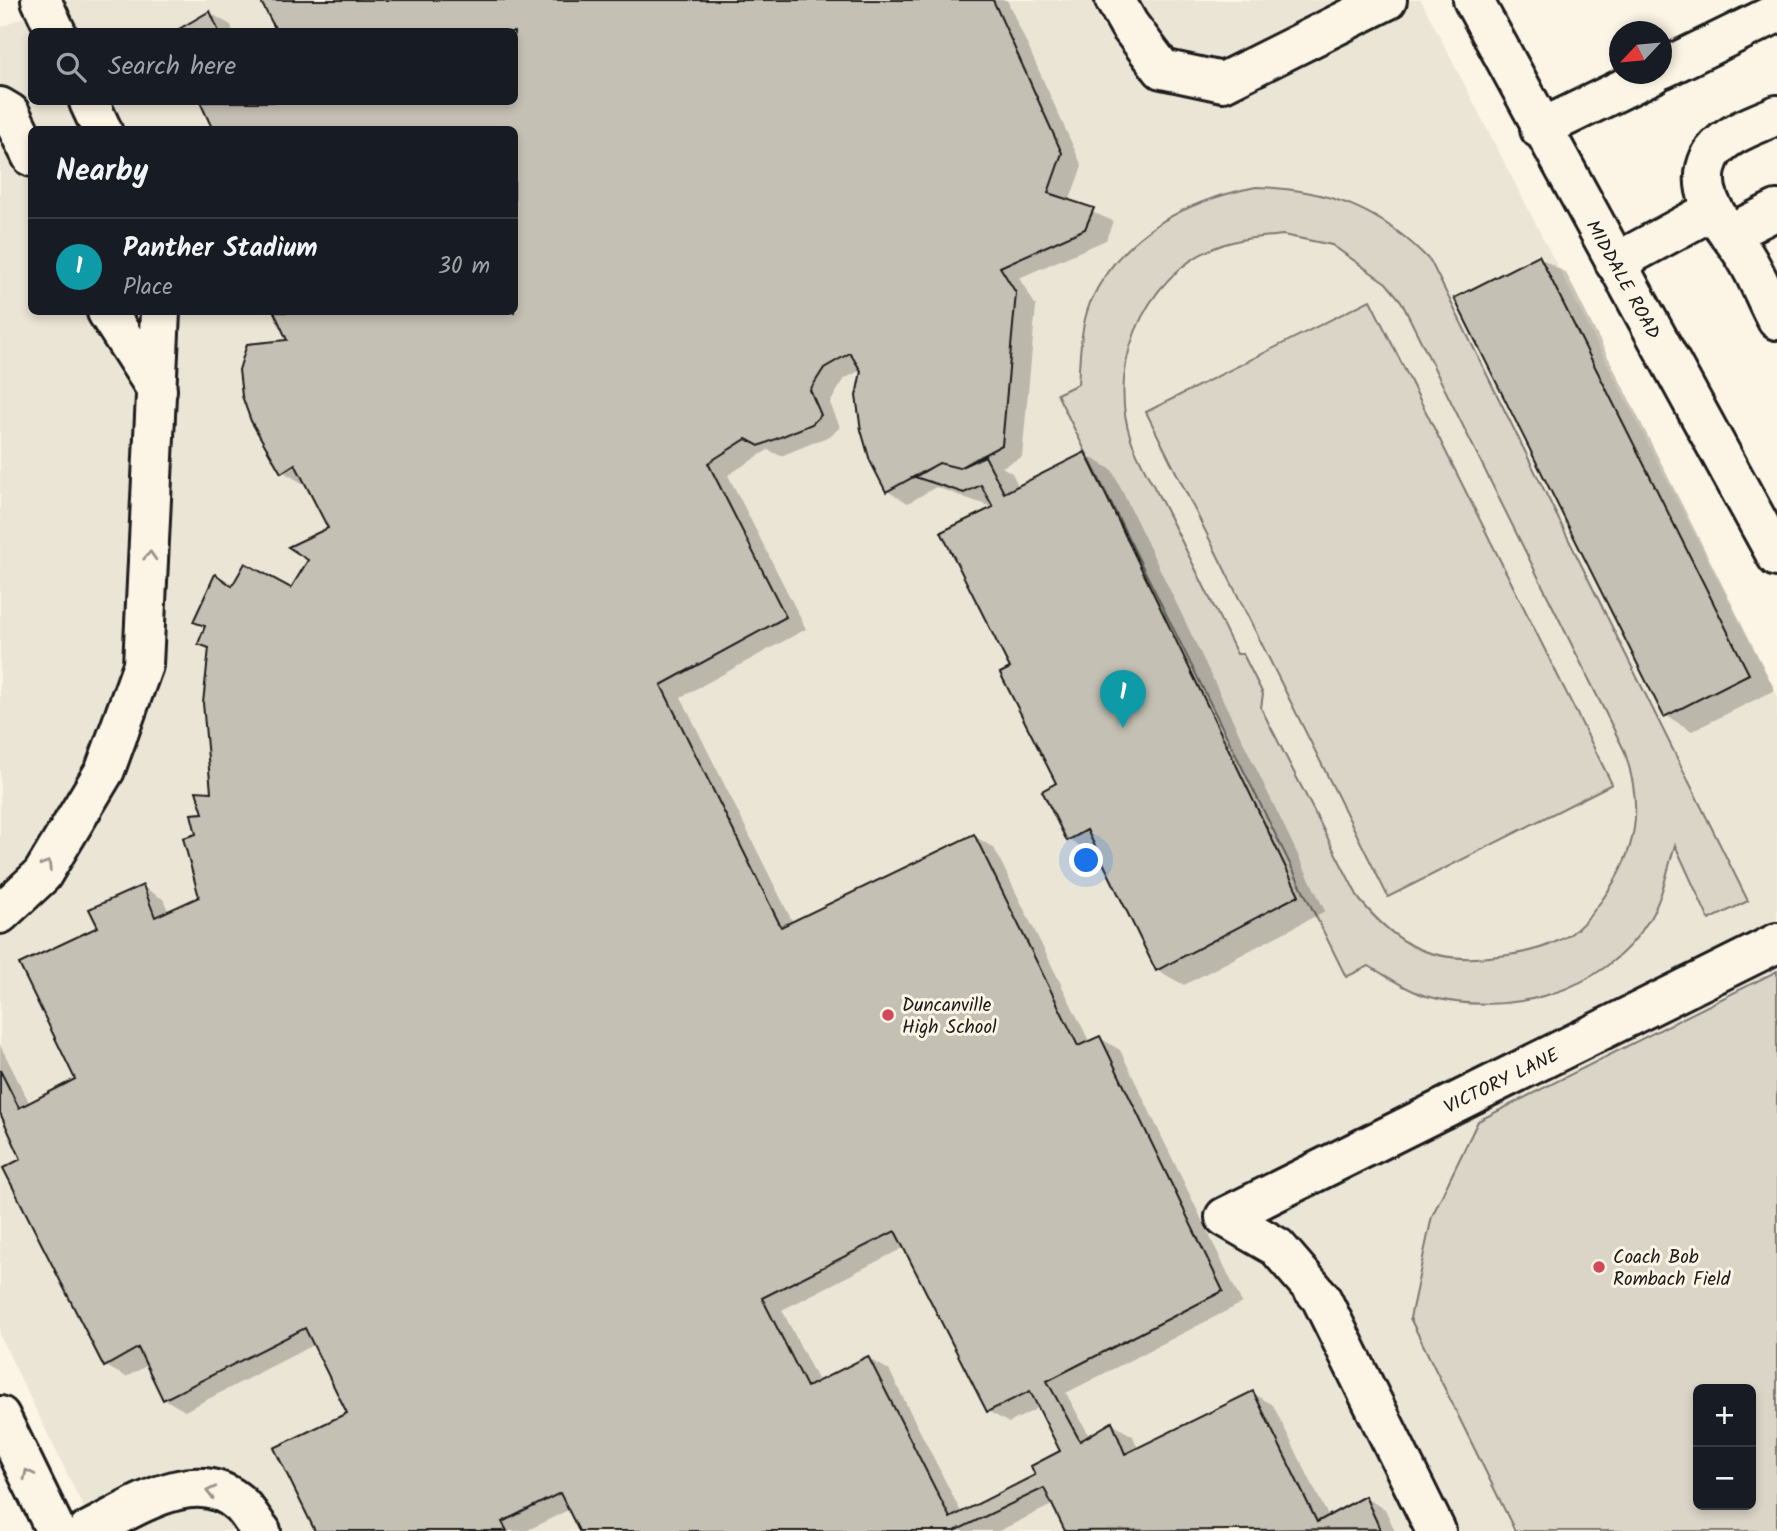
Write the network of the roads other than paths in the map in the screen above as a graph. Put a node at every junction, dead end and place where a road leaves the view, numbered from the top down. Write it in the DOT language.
graph roads {
  1 [pos="41,0"];
  2 [pos="1115,0"];
  3 [pos="1473,0"];
  4 [pos="1362,6"];
  5 [pos="1777,13"];
  6 [pos="54,28"];
  7 [pos="1672,64"];
  8 [pos="1632,84"];
  9 [pos="90,105"];
  10 [pos="0,107"];
  11 [pos="1777,114"];
  12 [pos="100,126"];
  13 [pos="1540,129"];
  14 [pos="28,149"];
  15 [pos="1777,210"];
  16 [pos="1721,222"];
  17 [pos="1615,262"];
  18 [pos="1775,314"];
  19 [pos="109,315"];
  20 [pos="160,315"];
  21 [pos="157,390"];
  22 [pos="1777,557"];
  23 [pos="0,914"];
  24 [pos="1777,943"];
  25 [pos="0,1416"];
  26 [pos="156,1516"];
  27 [pos="56,1531"];
  28 [pos="88,1531"];
  29 [pos="261,1531"];
  30 [pos="1436,1531"];
  1 -- 6 [label="street"];
  2 -- 4 [label="street"];
  3 -- 13 [label="street, MIDDALE ROAD"];
  5 -- 7 [label="street"];
  8 -- 13 [label="street"];
  9 -- 12 [label="street"];
  10 -- 14 [label="street"];
  11 -- 16 [label="street"];
  13 -- 17 [label="street, MIDDALE ROAD"];
  15 -- 16 [label="street"];
  16 -- 17 [label="street"];
  16 -- 18 [label="street"];
  17 -- 22 [label="street, MIDDALE ROAD"];
  19 -- 21 [label="street"];
  20 -- 21 [label="street"];
  23 -- 21 [label="street, one-way"];
  24 -- 30 [label="street, VICTORY LANE"];
  27 -- 25 [label="street, one-way"];
  26 -- 28 [label="street"];
  29 -- 26 [label="street, one-way"];
}
